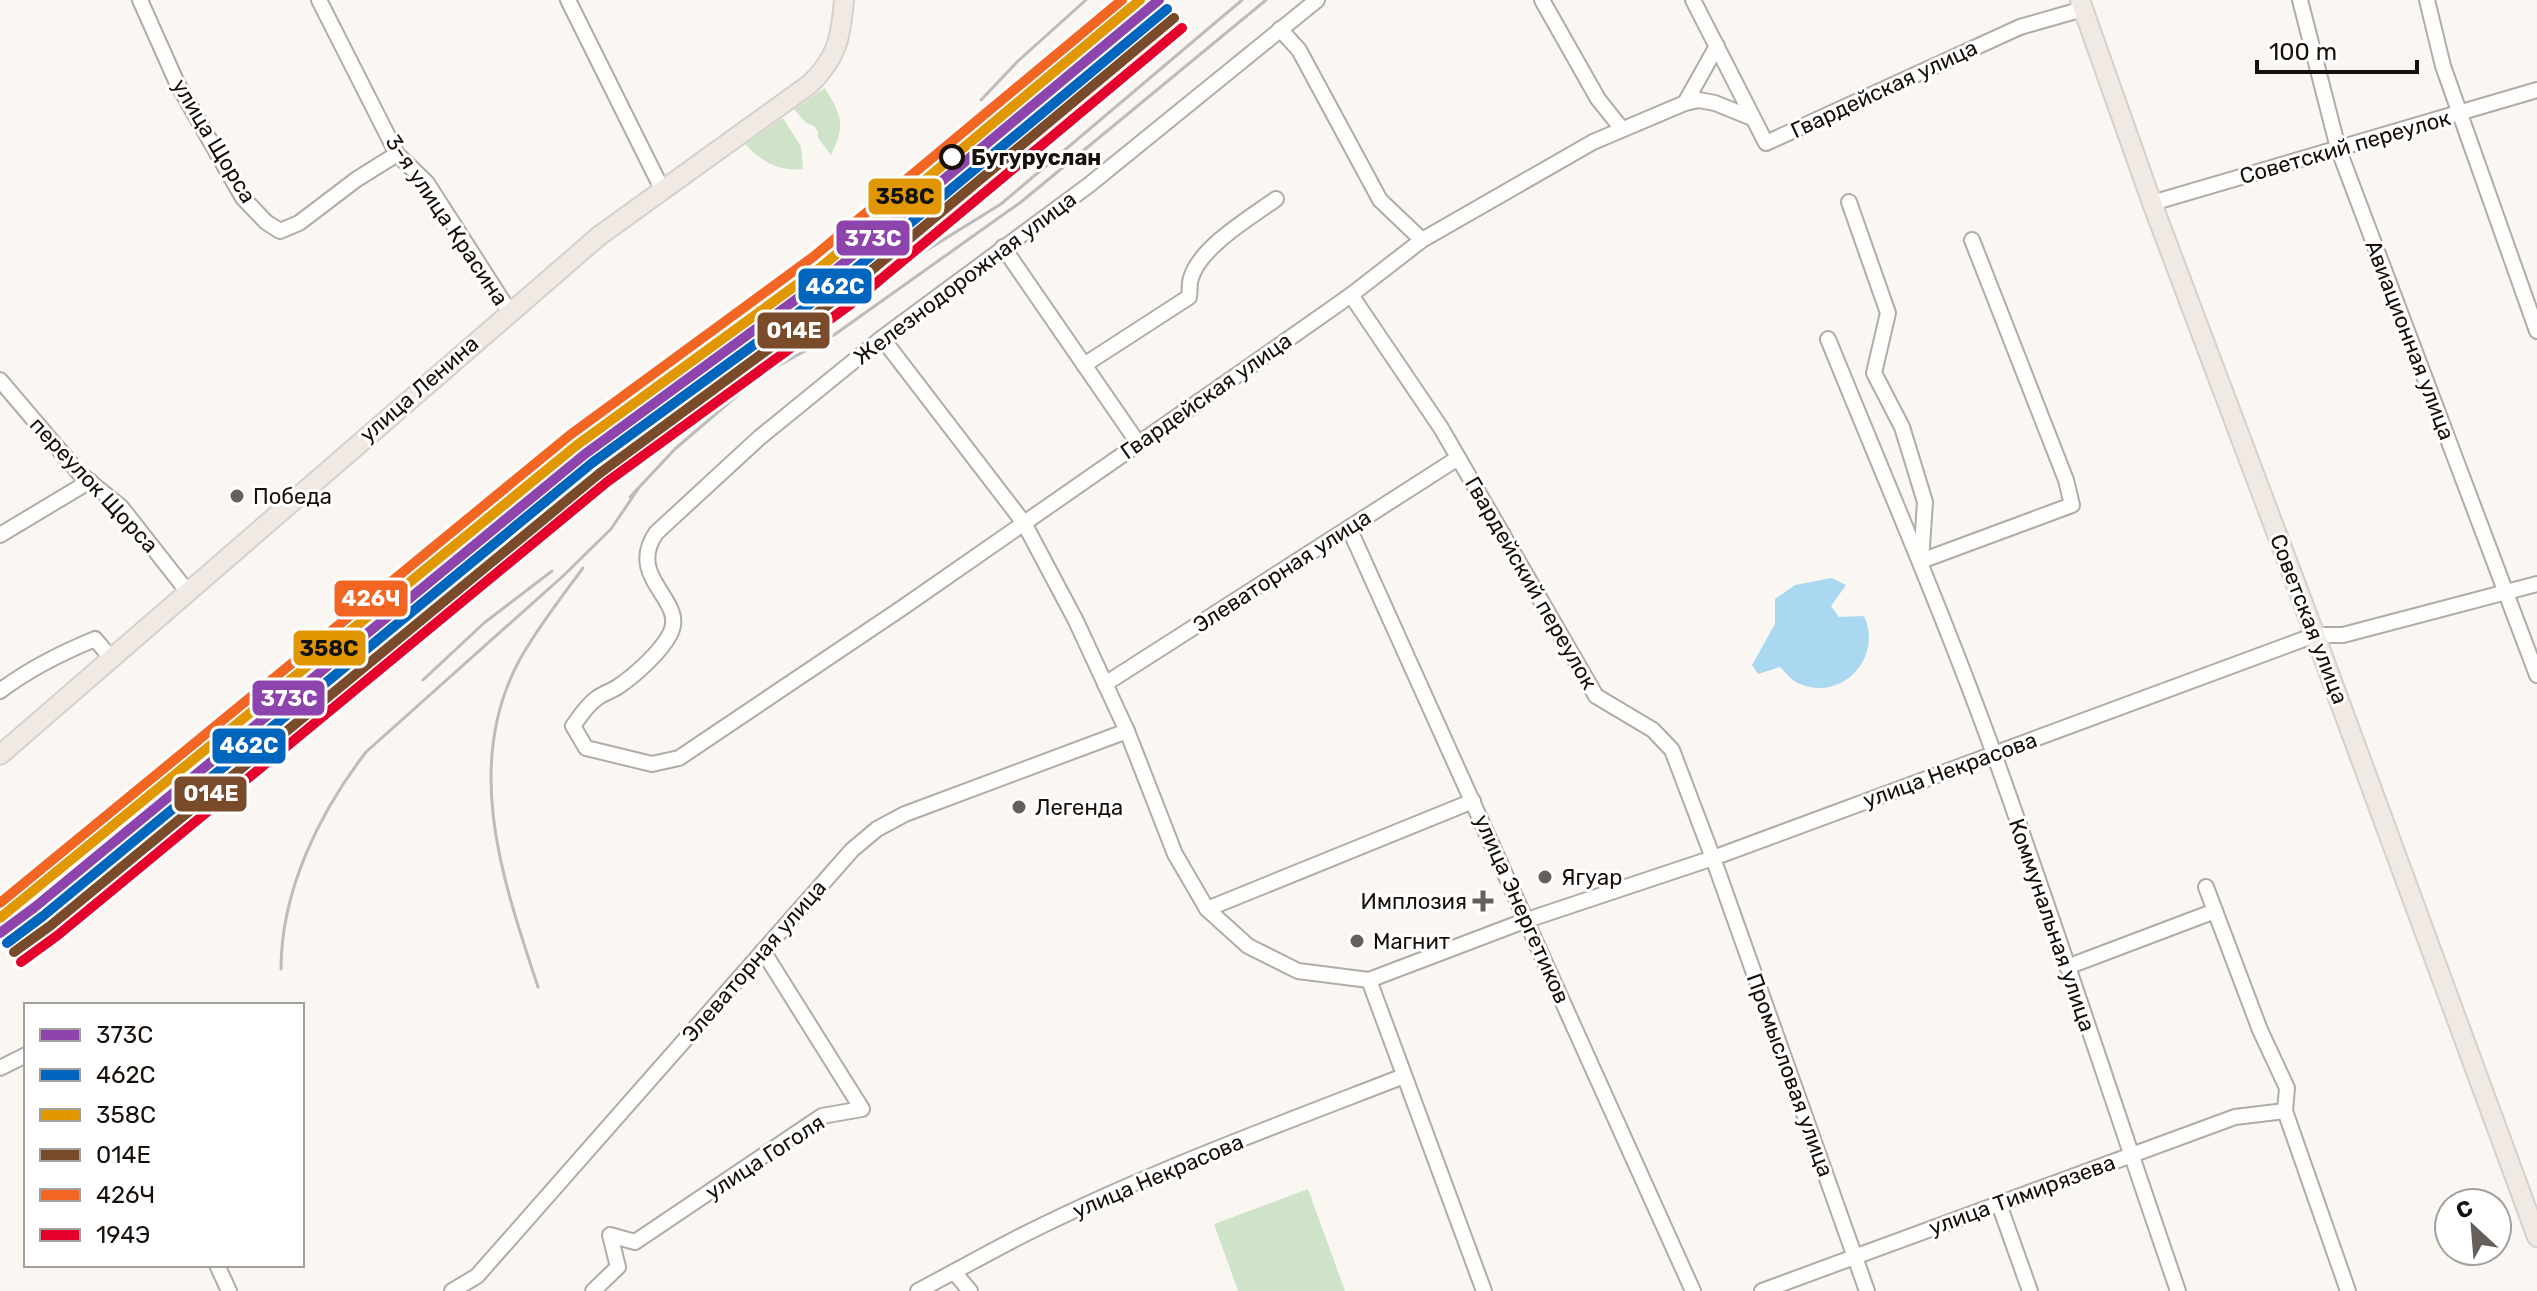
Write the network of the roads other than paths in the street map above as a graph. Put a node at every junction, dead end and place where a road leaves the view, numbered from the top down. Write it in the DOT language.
graph roads {
  1 [pos="140,0"];
  2 [pos="319,0"];
  3 [pos="568,0"];
  4 [pos="844,0"];
  5 [pos="1317,0"];
  6 [pos="1542,0"];
  7 [pos="1693,0"];
  8 [pos="2300,0"];
  9 [pos="2427,0"];
  10 [pos="2082,4"];
  11 [pos="1280,29"];
  12 [pos="1717,46"];
  13 [pos="2537,90"];
  14 [pos="1685,103"];
  15 [pos="2459,114"];
  16 [pos="1752,118"];
  17 [pos="1622,129"];
  18 [pos="2338,148"];
  19 [pos="397,154"];
  20 [pos="662,189"];
  21 [pos="1276,199"];
  22 [pos="1849,202"];
  23 [pos="2152,203"];
  24 [pos="1422,240"];
  25 [pos="1972,240"];
  26 [pos="1003,247"];
  27 [pos="1351,295"];
  28 [pos="509,311"];
  29 [pos="2537,331"];
  30 [pos="882,338"];
  31 [pos="1828,339"];
  32 [pos="1084,365"];
  33 [pos="0,380"];
  34 [pos="1138,443"];
  35 [pos="1458,458"];
  36 [pos="90,481"];
  37 [pos="1024,523"];
  38 [pos="1349,528"];
  39 [pos="656,533"];
  40 [pos="0,535"];
  41 [pos="1921,561"];
  42 [pos="2537,584"];
  43 [pos="187,591"];
  44 [pos="2507,594"];
  45 [pos="2315,635"];
  46 [pos="111,658"];
  47 [pos="2537,675"];
  48 [pos="1105,684"];
  49 [pos="0,691"];
  50 [pos="1127,731"];
  51 [pos="1994,754"];
  52 [pos="0,755"];
  53 [pos="1473,801"];
  54 [pos="1713,858"];
  55 [pos="2206,887"];
  56 [pos="1207,909"];
  57 [pos="2215,911"];
  58 [pos="1527,920"];
  59 [pos="763,951"];
  60 [pos="2067,967"];
  61 [pos="1369,980"];
  62 [pos="24,1056"];
  63 [pos="0,1068"];
  64 [pos="1404,1076"];
  65 [pos="2285,1111"];
  66 [pos="2131,1155"];
  67 [pos="1999,1204"];
  68 [pos="2537,1237"];
  69 [pos="1855,1257"];
  70 [pos="218,1267"];
  71 [pos="954,1272"];
  72 [pos="229,1291"];
  73 [pos="452,1291"];
  74 [pos="593,1291"];
  75 [pos="918,1291"];
  76 [pos="970,1291"];
  77 [pos="1484,1291"];
  78 [pos="1693,1291"];
  79 [pos="1762,1291"];
  80 [pos="1867,1291"];
  81 [pos="2030,1291"];
  82 [pos="2178,1291"];
  83 [pos="2348,1291"];
  1 -- 19 [label="street, улица Щорса"];
  2 -- 19 [label="street, 3-я улица Красина"];
  3 -- 20 [label="street"];
  4 -- 20 [label="main road, улица Ленина"];
  5 -- 11 [label="street, Железнодорожная улица"];
  6 -- 17 [label="street"];
  7 -- 12 [label="street"];
  8 -- 18 [label="street, Авиационная улица"];
  9 -- 15 [label="street"];
  10 -- 16 [label="street, Гвардейская улица"];
  10 -- 23 [label="main road, Советская улица"];
  11 -- 24 [label="street"];
  11 -- 26 [label="street, Железнодорожная улица"];
  12 -- 14 [label="street"];
  12 -- 16 [label="street"];
  13 -- 15 [label="street, Советский переулок"];
  14 -- 16 [label="street, Гвардейская улица"];
  14 -- 17 [label="street, Гвардейская улица"];
  15 -- 18 [label="street, Советский переулок"];
  15 -- 29 [label="street"];
  17 -- 24 [label="street, Гвардейская улица"];
  18 -- 23 [label="street, Советский переулок"];
  18 -- 44 [label="street, Авиационная улица"];
  19 -- 28 [label="street, 3-я улица Красина"];
  20 -- 28 [label="main road, улица Ленина"];
  21 -- 32 [label="street"];
  22 -- 41 [label="street, Коммунальная улица"];
  23 -- 45 [label="main road, Советская улица"];
  24 -- 27 [label="street, Гвардейская улица"];
  25 -- 41 [label="street"];
  26 -- 30 [label="street, Железнодорожная улица"];
  26 -- 32 [label="street"];
  27 -- 34 [label="street, Гвардейская улица"];
  27 -- 35 [label="street, Гвардейский переулок"];
  28 -- 43 [label="main road, улица Ленина"];
  30 -- 37 [label="street"];
  30 -- 39 [label="street, Железнодорожная улица"];
  31 -- 41 [label="street, Коммунальная улица"];
  32 -- 34 [label="street"];
  33 -- 36 [label="street, переулок Щорса"];
  34 -- 37 [label="street, Гвардейская улица"];
  35 -- 38 [label="street, Элеваторная улица"];
  35 -- 54 [label="street, Гвардейский переулок"];
  36 -- 40 [label="street"];
  36 -- 43 [label="street, переулок Щорса"];
  37 -- 39 [label="street, Гвардейская улица"];
  37 -- 48 [label="street"];
  38 -- 48 [label="street, Элеваторная улица"];
  38 -- 53 [label="street, улица Энергетиков"];
  41 -- 51 [label="street, Коммунальная улица"];
  42 -- 44 [label="street, улица Некрасова"];
  43 -- 46 [label="main road, улица Ленина"];
  44 -- 45 [label="street, улица Некрасова"];
  44 -- 47 [label="street, Авиационная улица"];
  45 -- 51 [label="street, улица Некрасова"];
  45 -- 68 [label="main road, Советская улица"];
  46 -- 49 [label="street"];
  46 -- 52 [label="main road, улица Ленина"];
  48 -- 50 [label="street"];
  50 -- 56 [label="street"];
  50 -- 59 [label="street, Элеваторная улица"];
  51 -- 54 [label="street, улица Некрасова"];
  51 -- 60 [label="street, Коммунальная улица"];
  53 -- 56 [label="street"];
  53 -- 58 [label="street, улица Энергетиков"];
  54 -- 58 [label="street, улица Некрасова"];
  54 -- 69 [label="street, Промысловая улица"];
  55 -- 57 [label="street"];
  56 -- 61 [label="street"];
  57 -- 60 [label="street"];
  57 -- 65 [label="street"];
  58 -- 61 [label="street, улица Некрасова"];
  58 -- 78 [label="street, улица Энергетиков"];
  59 -- 73 [label="street, Элеваторная улица"];
  59 -- 74 [label="street, улица Гоголя"];
  60 -- 66 [label="street, Коммунальная улица"];
  61 -- 64 [label="street"];
  62 -- 63 [label="street"];
  64 -- 71 [label="street, улица Некрасова"];
  64 -- 77 [label="street"];
  65 -- 66 [label="street, улица Тимирязева"];
  65 -- 83 [label="street"];
  66 -- 67 [label="street, улица Тимирязева"];
  66 -- 82 [label="street, Коммунальная улица"];
  67 -- 69 [label="street, улица Тимирязева"];
  67 -- 81 [label="street"];
  69 -- 79 [label="street, улица Тимирязева"];
  69 -- 80 [label="street, Промысловая улица"];
  70 -- 72 [label="street"];
  71 -- 75 [label="street, улица Некрасова"];
  71 -- 76 [label="street"];
}
